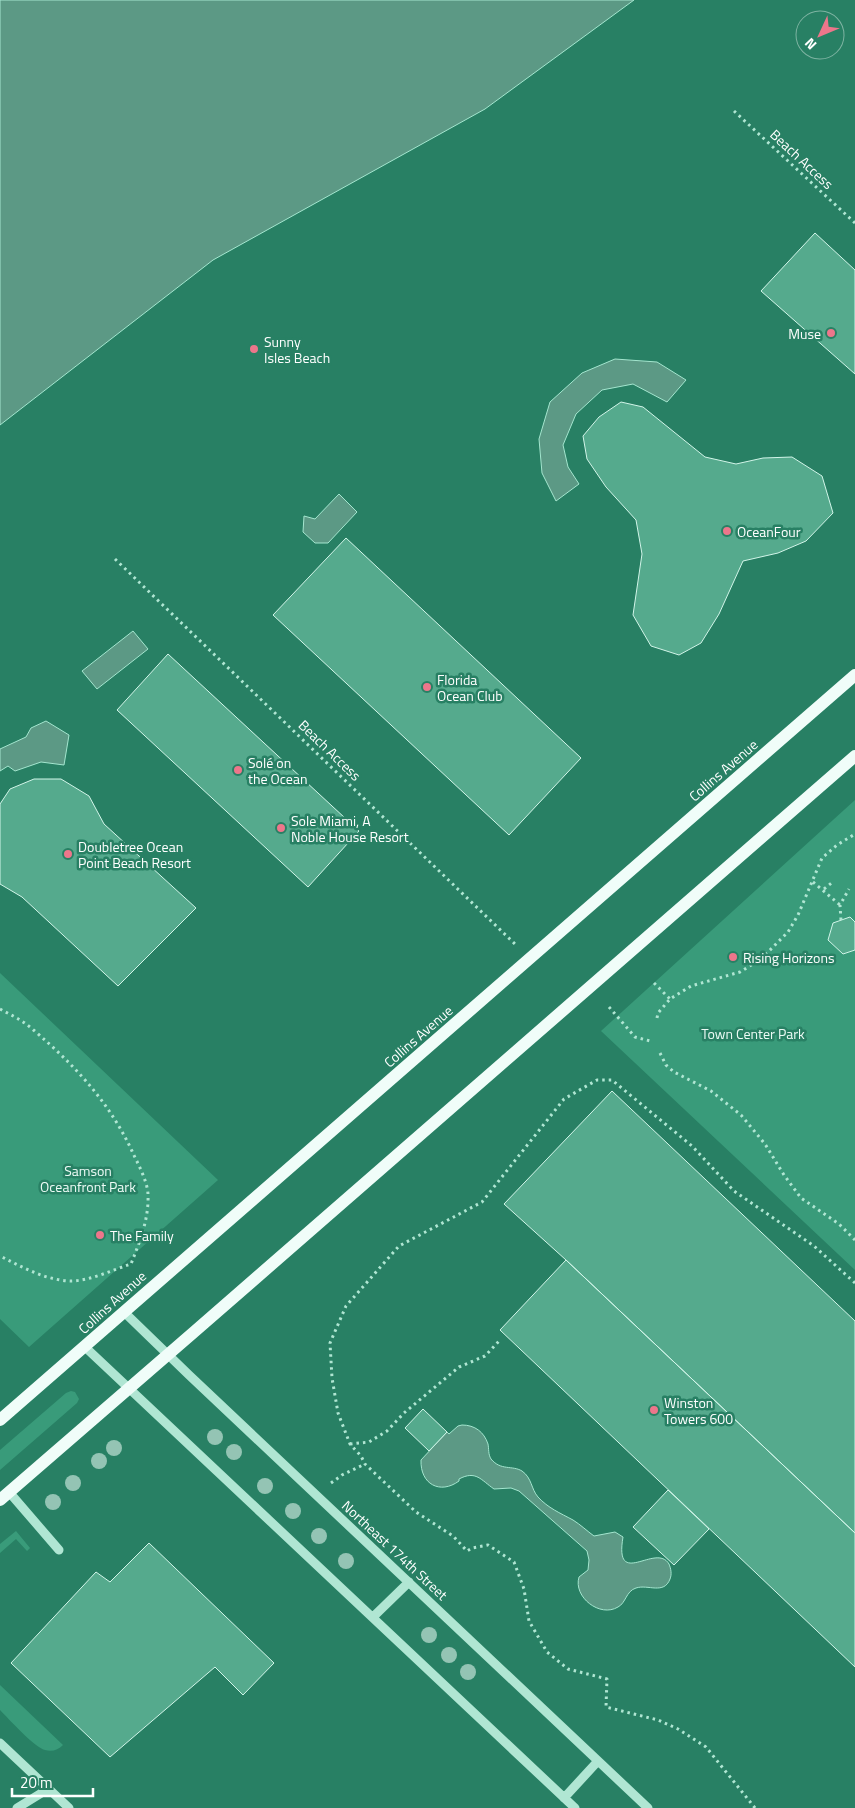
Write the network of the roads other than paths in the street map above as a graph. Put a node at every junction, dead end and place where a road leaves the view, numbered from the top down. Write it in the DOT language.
graph roads {
  1 [pos="855,675"];
  2 [pos="855,756"];
  3 [pos="124,1312"];
  4 [pos="85,1347"];
  5 [pos="168,1355"];
  6 [pos="129,1389"];
  7 [pos="0,1420"];
  8 [pos="5,1496"];
  9 [pos="59,1550"];
  10 [pos="409,1582"];
  11 [pos="373,1617"];
  12 [pos="0,1743"];
  13 [pos="598,1761"];
  14 [pos="48,1789"];
  15 [pos="564,1798"];
  16 [pos="17,1808"];
  17 [pos="69,1808"];
  18 [pos="575,1808"];
  19 [pos="648,1808"];
  1 -- 3 [label="main road, Collins Avenue"];
  2 -- 5 [label="main road"];
  3 -- 4 [label="main road, Collins Avenue"];
  3 -- 5 [label="street, Northeast 174th Street"];
  4 -- 6 [label="street"];
  4 -- 7 [label="main road, Collins Avenue"];
  5 -- 6 [label="main road"];
  5 -- 10 [label="street, Northeast 174th Street"];
  6 -- 8 [label="main road"];
  6 -- 11 [label="street"];
  8 -- 9 [label="street"];
  10 -- 11 [label="street"];
  10 -- 13 [label="street, Northeast 174th Street"];
  11 -- 15 [label="street"];
  12 -- 14 [label="street"];
  13 -- 15 [label="street"];
  13 -- 19 [label="street, Northeast 174th Street"];
  14 -- 16 [label="street"];
  14 -- 17 [label="street"];
  15 -- 18 [label="street"];
}
